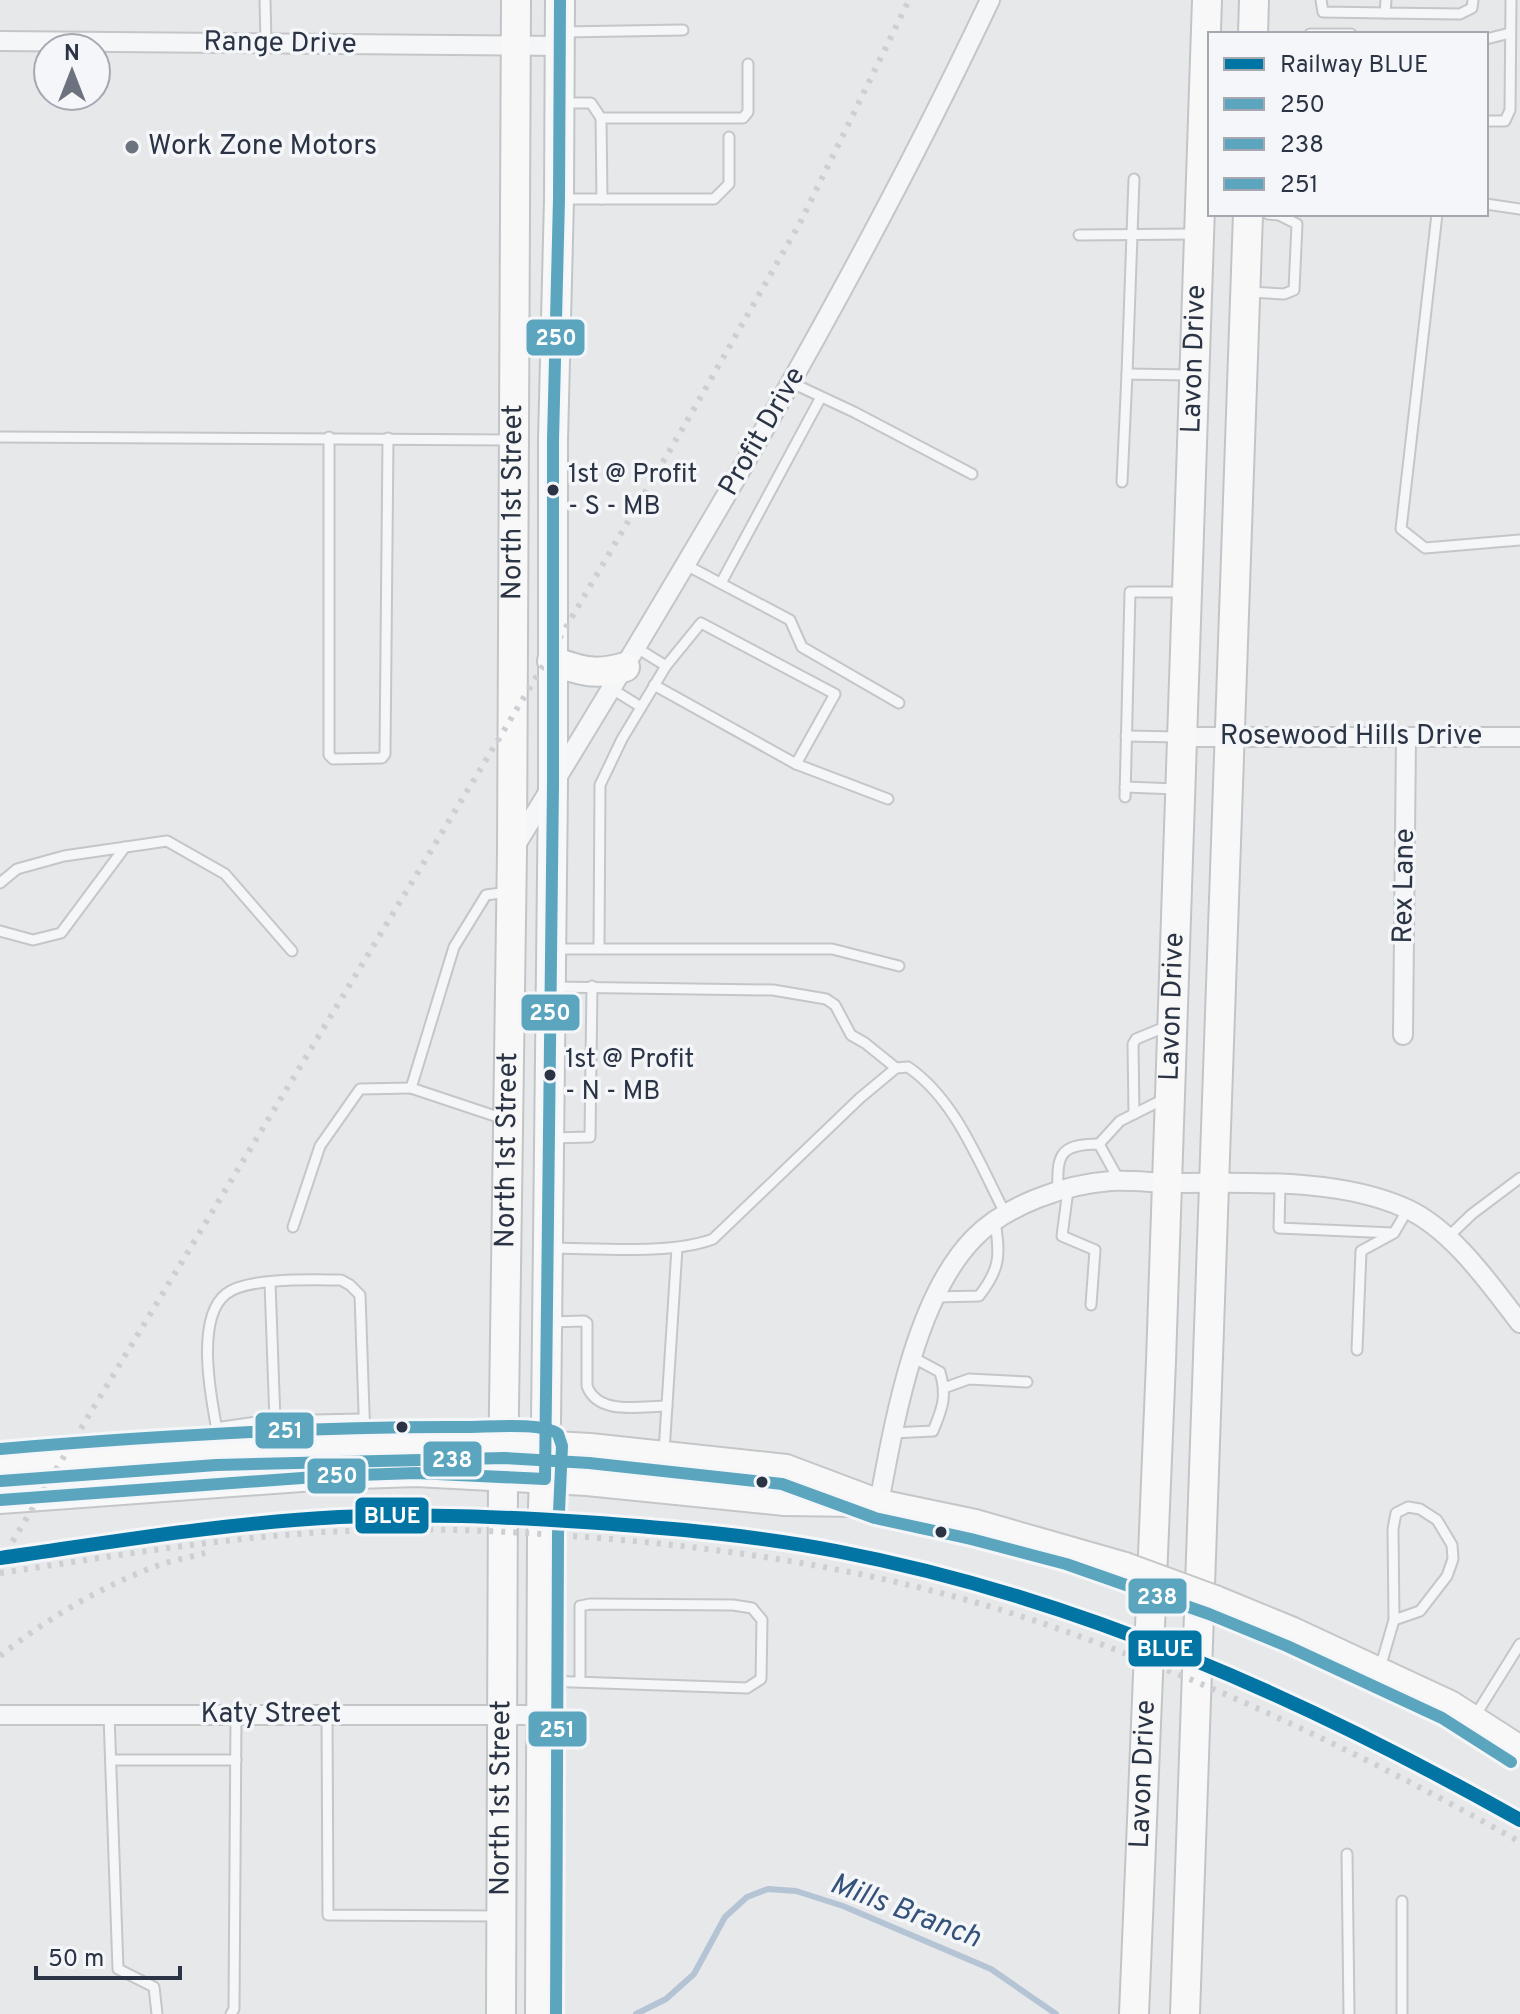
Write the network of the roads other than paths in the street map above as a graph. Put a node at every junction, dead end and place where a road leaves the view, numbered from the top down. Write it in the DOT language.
graph roads {
  1 [pos="265,0"];
  2 [pos="516,0"];
  3 [pos="560,0"];
  4 [pos="990,0"];
  5 [pos="1207,0"];
  6 [pos="1254,0"];
  7 [pos="1321,0"];
  8 [pos="1386,0"];
  9 [pos="1473,0"];
  10 [pos="1511,0"];
  11 [pos="1385,13"];
  12 [pos="683,30"];
  13 [pos="1253,32"];
  14 [pos="1510,33"];
  15 [pos="1488,38"];
  16 [pos="560,39"];
  17 [pos="0,41"];
  18 [pos="266,44"];
  19 [pos="516,46"];
  20 [pos="748,64"];
  21 [pos="559,103"];
  22 [pos="601,118"];
  23 [pos="1488,121"];
  24 [pos="729,137"];
  25 [pos="1134,179"];
  26 [pos="559,199"];
  27 [pos="602,199"];
  28 [pos="1488,204"];
  29 [pos="1520,209"];
  30 [pos="1248,216"];
  31 [pos="1281,216"];
  32 [pos="1437,216"];
  33 [pos="1131,234"];
  34 [pos="1199,234"];
  35 [pos="1079,235"];
  36 [pos="1245,292"];
  37 [pos="1127,374"];
  38 [pos="1194,375"];
  39 [pos="792,383"];
  40 [pos="821,397"];
  41 [pos="0,437"];
  42 [pos="329,437"];
  43 [pos="388,438"];
  44 [pos="513,440"];
  45 [pos="553,440"];
  46 [pos="972,474"];
  47 [pos="1122,482"];
  48 [pos="1520,540"];
  49 [pos="686,565"];
  50 [pos="721,583"];
  51 [pos="1187,592"];
  52 [pos="552,661"];
  53 [pos="666,666"];
  54 [pos="625,668"];
  55 [pos="654,685"];
  56 [pos="899,703"];
  57 [pos="641,707"];
  58 [pos="1126,736"];
  59 [pos="1182,737"];
  60 [pos="1406,737"];
  61 [pos="1520,737"];
  62 [pos="1231,738"];
  63 [pos="796,764"];
  64 [pos="553,784"];
  65 [pos="1180,790"];
  66 [pos="888,799"];
  67 [pos="125,847"];
  68 [pos="512,851"];
  69 [pos="0,883"];
  70 [pos="512,891"];
  71 [pos="0,931"];
  72 [pos="599,948"];
  73 [pos="551,949"];
  74 [pos="292,951"];
  75 [pos="899,966"];
  76 [pos="592,986"];
  77 [pos="551,987"];
  78 [pos="1172,1024"];
  79 [pos="1403,1035"];
  80 [pos="896,1068"];
  81 [pos="411,1088"];
  82 [pos="1169,1096"];
  83 [pos="1134,1114"];
  84 [pos="509,1121"];
  85 [pos="549,1138"];
  86 [pos="1099,1144"];
  87 [pos="1520,1178"];
  88 [pos="1120,1182"];
  89 [pos="1166,1183"];
  90 [pos="1212,1183"];
  91 [pos="1280,1185"];
  92 [pos="1063,1191"];
  93 [pos="1408,1209"];
  94 [pos="1000,1217"];
  95 [pos="293,1227"];
  96 [pos="1394,1233"];
  97 [pos="1448,1237"];
  98 [pos="548,1248"];
  99 [pos="677,1248"];
  100 [pos="270,1282"];
  101 [pos="935,1297"];
  102 [pos="1091,1305"];
  103 [pos="548,1322"];
  104 [pos="1520,1323"];
  105 [pos="1357,1350"];
  106 [pos="912,1357"];
  107 [pos="1027,1382"];
  108 [pos="944,1388"];
  109 [pos="667,1406"];
  110 [pos="275,1421"];
  111 [pos="364,1431"];
  112 [pos="892,1433"];
  113 [pos="216,1440"];
  114 [pos="504,1442"];
  115 [pos="546,1445"];
  116 [pos="664,1455"];
  117 [pos="0,1465"];
  118 [pos="503,1477"];
  119 [pos="545,1479"];
  120 [pos="218,1484"];
  121 [pos="0,1500"];
  122 [pos="879,1503"];
  123 [pos="1394,1620"];
  124 [pos="1520,1644"];
  125 [pos="1379,1671"];
  126 [pos="541,1681"];
  127 [pos="580,1682"];
  128 [pos="0,1715"];
  129 [pos="109,1715"];
  130 [pos="236,1715"];
  131 [pos="327,1715"];
  132 [pos="502,1715"];
  133 [pos="541,1715"];
  134 [pos="1474,1719"];
  135 [pos="1520,1749"];
  136 [pos="111,1760"];
  137 [pos="236,1760"];
  138 [pos="1347,1854"];
  139 [pos="1402,1901"];
  140 [pos="501,1916"];
  141 [pos="157,2014"];
  142 [pos="231,2014"];
  143 [pos="501,2014"];
  144 [pos="540,2014"];
  145 [pos="1134,2014"];
  146 [pos="1185,2014"];
  147 [pos="1349,2014"];
  148 [pos="1402,2014"];
  1 -- 18 [label="lane"];
  2 -- 19 [label="main road, North 1st Street"];
  3 -- 16 [label="main road, North 1st Street"];
  4 -- 39 [label="street, Profit Drive"];
  5 -- 34 [label="main road, Lavon Drive"];
  6 -- 13 [label="main road"];
  7 -- 11 [label="lane"];
  8 -- 11 [label="lane"];
  9 -- 11 [label="lane"];
  10 -- 14 [label="lane"];
  12 -- 16 [label="lane"];
  14 -- 15 [label="lane"];
  14 -- 23 [label="lane"];
  16 -- 19 [label="street, Range Drive"];
  16 -- 21 [label="main road, North 1st Street"];
  17 -- 18 [label="street, Range Drive"];
  18 -- 19 [label="street, Range Drive"];
  19 -- 44 [label="main road, North 1st Street"];
  20 -- 22 [label="lane"];
  21 -- 22 [label="lane"];
  21 -- 26 [label="main road, North 1st Street"];
  22 -- 27 [label="lane"];
  24 -- 27 [label="lane"];
  25 -- 33 [label="lane"];
  26 -- 27 [label="lane"];
  26 -- 45 [label="main road, North 1st Street"];
  28 -- 29 [label="lane"];
  30 -- 36 [label="main road, Lavon Drive"];
  31 -- 36 [label="lane"];
  32 -- 48 [label="lane"];
  33 -- 34 [label="lane"];
  33 -- 35 [label="lane"];
  33 -- 37 [label="lane"];
  34 -- 38 [label="main road, Lavon Drive"];
  36 -- 62 [label="main road, Lavon Drive"];
  37 -- 38 [label="lane"];
  37 -- 47 [label="lane"];
  38 -- 51 [label="main road, Lavon Drive"];
  39 -- 40 [label="lane"];
  39 -- 49 [label="street, Profit Drive"];
  40 -- 46 [label="lane"];
  40 -- 50 [label="lane"];
  41 -- 42 [label="lane"];
  42 -- 43 [label="lane"];
  42 -- 43 [label="lane"];
  43 -- 44 [label="lane"];
  44 -- 45 [label="main road"];
  44 -- 68 [label="main road, North 1st Street"];
  45 -- 52 [label="main road, North 1st Street"];
  49 -- 50 [label="lane"];
  49 -- 54 [label="street, Profit Drive"];
  50 -- 56 [label="lane"];
  51 -- 58 [label="lane"];
  51 -- 59 [label="main road, Lavon Drive"];
  52 -- 54 [label="main road"];
  52 -- 64 [label="main road, North 1st Street"];
  53 -- 54 [label="lane"];
  53 -- 55 [label="lane"];
  53 -- 63 [label="lane"];
  54 -- 57 [label="lane"];
  54 -- 64 [label="street, Profit Drive"];
  55 -- 57 [label="lane"];
  55 -- 63 [label="lane"];
  57 -- 72 [label="lane"];
  58 -- 59 [label="lane"];
  58 -- 65 [label="lane"];
  59 -- 62 [label="street, Rosewood Hills Drive"];
  59 -- 65 [label="main road, Lavon Drive"];
  60 -- 61 [label="street, Rosewood Hills Drive"];
  60 -- 62 [label="street, Rosewood Hills Drive"];
  60 -- 79 [label="street, Rex Lane"];
  62 -- 90 [label="main road, Lavon Drive"];
  63 -- 66 [label="lane"];
  64 -- 68 [label="street, Profit Drive"];
  64 -- 73 [label="main road, North 1st Street"];
  65 -- 78 [label="main road, Lavon Drive"];
  67 -- 69 [label="lane"];
  67 -- 71 [label="lane"];
  67 -- 74 [label="lane"];
  68 -- 70 [label="main road, North 1st Street"];
  70 -- 81 [label="lane"];
  70 -- 84 [label="main road, North 1st Street"];
  72 -- 73 [label="lane"];
  72 -- 75 [label="lane"];
  73 -- 77 [label="main road, North 1st Street"];
  76 -- 77 [label="lane"];
  76 -- 80 [label="lane"];
  76 -- 85 [label="lane"];
  77 -- 85 [label="main road, North 1st Street"];
  78 -- 82 [label="main road, Lavon Drive"];
  78 -- 83 [label="lane"];
  80 -- 94 [label="lane"];
  80 -- 99 [label="lane"];
  81 -- 84 [label="lane"];
  81 -- 95 [label="lane"];
  82 -- 83 [label="lane"];
  82 -- 89 [label="main road, Lavon Drive"];
  83 -- 86 [label="lane"];
  84 -- 114 [label="main road, North 1st Street"];
  85 -- 98 [label="main road, North 1st Street"];
  86 -- 88 [label="lane"];
  86 -- 92 [label="lane"];
  87 -- 97 [label="lane"];
  88 -- 89 [label="street"];
  88 -- 92 [label="street"];
  89 -- 90 [label="street"];
  89 -- 145 [label="main road, Lavon Drive"];
  90 -- 91 [label="street"];
  90 -- 146 [label="main road, Lavon Drive"];
  91 -- 93 [label="street"];
  91 -- 96 [label="lane"];
  92 -- 94 [label="street"];
  92 -- 102 [label="lane"];
  93 -- 96 [label="lane"];
  93 -- 97 [label="street"];
  94 -- 101 [label="street"];
  94 -- 101 [label="lane"];
  96 -- 105 [label="lane"];
  97 -- 104 [label="street"];
  98 -- 99 [label="lane"];
  98 -- 103 [label="main road, North 1st Street"];
  99 -- 109 [label="lane"];
  100 -- 110 [label="lane"];
  100 -- 111 [label="lane"];
  100 -- 113 [label="lane"];
  101 -- 106 [label="street"];
  103 -- 109 [label="lane"];
  103 -- 115 [label="main road, North 1st Street"];
  106 -- 108 [label="lane"];
  106 -- 112 [label="street"];
  107 -- 108 [label="lane"];
  108 -- 112 [label="lane"];
  109 -- 116 [label="lane"];
  110 -- 111 [label="lane"];
  110 -- 113 [label="lane"];
  111 -- 113 [label="street"];
  111 -- 114 [label="street"];
  112 -- 122 [label="street"];
  113 -- 117 [label="street"];
  113 -- 120 [label="street"];
  114 -- 115 [label="street"];
  114 -- 118 [label="main road, North 1st Street"];
  115 -- 116 [label="street"];
  115 -- 119 [label="main road, North 1st Street"];
  116 -- 122 [label="street"];
  118 -- 119 [label="street"];
  118 -- 120 [label="street"];
  118 -- 132 [label="main road, North 1st Street"];
  119 -- 122 [label="street"];
  119 -- 126 [label="main road, North 1st Street"];
  120 -- 121 [label="street"];
  122 -- 125 [label="street, bridge"];
  123 -- 123 [label="lane"];
  123 -- 125 [label="lane"];
  124 -- 134 [label="lane"];
  125 -- 134 [label="street"];
  126 -- 127 [label="lane"];
  126 -- 133 [label="main road, North 1st Street"];
  127 -- 127 [label="lane"];
  128 -- 129 [label="street, Katy Street"];
  129 -- 130 [label="street, Katy Street"];
  129 -- 136 [label="lane"];
  130 -- 131 [label="street, Katy Street"];
  130 -- 137 [label="lane"];
  131 -- 132 [label="street, Katy Street"];
  131 -- 140 [label="lane"];
  132 -- 133 [label="street, Katy Street"];
  132 -- 140 [label="main road, North 1st Street"];
  133 -- 144 [label="main road, North 1st Street"];
  134 -- 135 [label="street"];
  136 -- 137 [label="lane"];
  136 -- 141 [label="lane"];
  137 -- 142 [label="lane"];
  138 -- 147 [label="lane"];
  139 -- 148 [label="lane"];
  140 -- 143 [label="main road, North 1st Street"];
}
